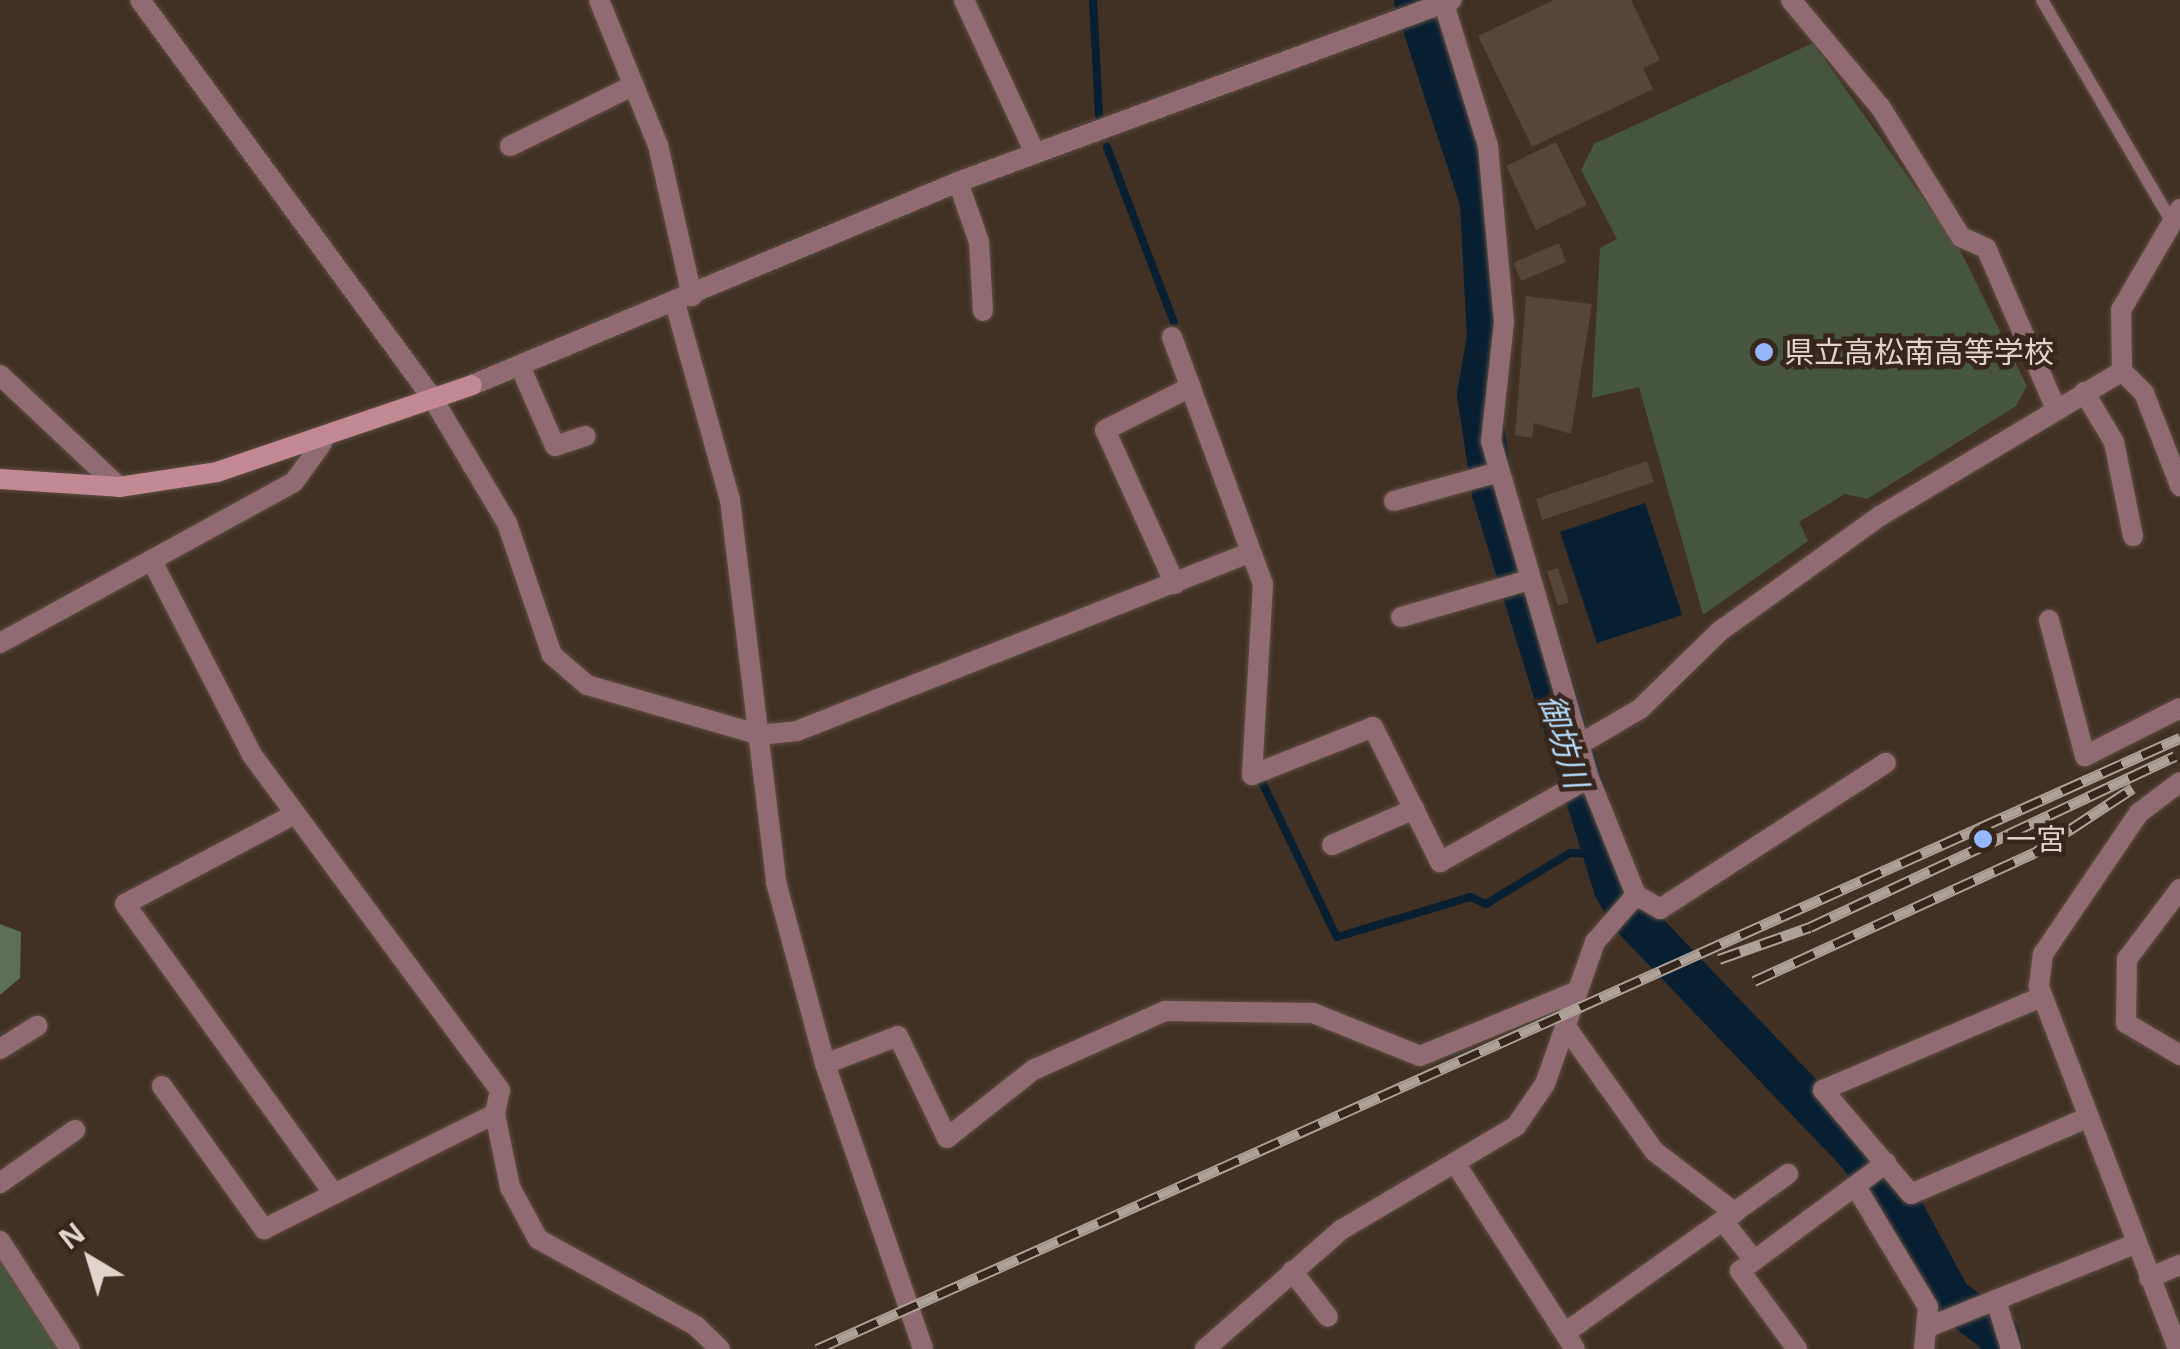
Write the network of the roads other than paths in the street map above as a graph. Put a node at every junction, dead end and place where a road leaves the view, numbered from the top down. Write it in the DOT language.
graph roads {
  1 [pos="140,0"];
  2 [pos="600,0"];
  3 [pos="964,0"];
  4 [pos="1791,0"];
  5 [pos="2042,0"];
  6 [pos="1445,3"];
  7 [pos="634,84"];
  8 [pos="510,146"];
  9 [pos="1035,153"];
  10 [pos="958,182"];
  11 [pos="2177,217"];
  12 [pos="683,299"];
  13 [pos="983,311"];
  14 [pos="1172,337"];
  15 [pos="520,366"];
  16 [pos="2122,371"];
  17 [pos="0,375"];
  18 [pos="1191,387"];
  19 [pos="2084,392"];
  20 [pos="434,400"];
  21 [pos="2055,407"];
  22 [pos="585,436"];
  23 [pos="322,443"];
  24 [pos="1498,472"];
  25 [pos="0,478"];
  26 [pos="2180,486"];
  27 [pos="119,487"];
  28 [pos="1394,501"];
  29 [pos="2133,536"];
  30 [pos="1252,552"];
  31 [pos="153,563"];
  32 [pos="1522,582"];
  33 [pos="1174,584"];
  34 [pos="1400,617"];
  35 [pos="2049,620"];
  36 [pos="0,643"];
  37 [pos="2180,708"];
  38 [pos="760,736"];
  39 [pos="1580,744"];
  40 [pos="1886,763"];
  41 [pos="2180,782"];
  42 [pos="1579,783"];
  43 [pos="1414,809"];
  44 [pos="292,815"];
  45 [pos="1332,845"];
  46 [pos="2180,889"];
  47 [pos="1631,901"];
  48 [pos="1578,992"];
  49 [pos="2041,996"];
  50 [pos="37,1026"];
  51 [pos="1566,1026"];
  52 [pos="0,1049"];
  53 [pos="2180,1055"];
  54 [pos="825,1064"];
  55 [pos="162,1086"];
  56 [pos="495,1114"];
  57 [pos="2088,1118"];
  58 [pos="75,1130"];
  59 [pos="1886,1163"];
  60 [pos="1455,1164"];
  61 [pos="1788,1174"];
  62 [pos="0,1183"];
  63 [pos="1860,1184"];
  64 [pos="334,1194"];
  65 [pos="1729,1217"];
  66 [pos="0,1241"];
  67 [pos="2135,1244"];
  68 [pos="1753,1259"];
  69 [pos="2180,1265"];
  70 [pos="1292,1271"];
  71 [pos="2149,1278"];
  72 [pos="1993,1305"];
  73 [pos="1328,1317"];
  74 [pos="1925,1339"];
  75 [pos="1570,1341"];
  76 [pos="70,1349"];
  77 [pos="720,1349"];
  78 [pos="923,1349"];
  79 [pos="1205,1349"];
  80 [pos="1797,1349"];
  81 [pos="2011,1349"];
  82 [pos="2178,1349"];
  1 -- 20 [label="street"];
  2 -- 7 [label="street"];
  3 -- 9 [label="street"];
  4 -- 21 [label="street"];
  5 -- 11 [label="lane"];
  6 -- 9 [label="street"];
  6 -- 24 [label="street"];
  7 -- 8 [label="street"];
  7 -- 12 [label="street"];
  9 -- 10 [label="street"];
  10 -- 12 [label="street"];
  10 -- 13 [label="street"];
  11 -- 16 [label="street"];
  12 -- 15 [label="street"];
  12 -- 38 [label="street"];
  14 -- 18 [label="street"];
  15 -- 20 [label="street"];
  15 -- 22 [label="street"];
  16 -- 19 [label="street"];
  16 -- 26 [label="street"];
  17 -- 27 [label="street"];
  18 -- 30 [label="street"];
  18 -- 33 [label="street"];
  19 -- 21 [label="street"];
  19 -- 29 [label="street"];
  20 -- 23 [label="street"];
  20 -- 38 [label="street"];
  21 -- 39 [label="street"];
  23 -- 27 [label="street"];
  23 -- 31 [label="street"];
  24 -- 28 [label="street"];
  24 -- 32 [label="street"];
  25 -- 27 [label="street"];
  30 -- 33 [label="street"];
  30 -- 43 [label="street"];
  31 -- 36 [label="street"];
  31 -- 44 [label="street"];
  32 -- 34 [label="street"];
  32 -- 39 [label="street"];
  33 -- 38 [label="street"];
  35 -- 37 [label="street"];
  38 -- 54 [label="street"];
  39 -- 42 [label="street"];
  40 -- 47 [label="street"];
  41 -- 49 [label="street"];
  42 -- 43 [label="street"];
  42 -- 47 [label="street"];
  43 -- 45 [label="street"];
  44 -- 56 [label="street"];
  44 -- 64 [label="street"];
  46 -- 53 [label="street"];
  47 -- 48 [label="street"];
  48 -- 51 [label="street"];
  48 -- 54 [label="street"];
  49 -- 57 [label="street"];
  49 -- 59 [label="street"];
  50 -- 52 [label="street"];
  51 -- 60 [label="street"];
  51 -- 65 [label="street"];
  54 -- 78 [label="street"];
  55 -- 64 [label="street"];
  56 -- 64 [label="street"];
  56 -- 77 [label="street"];
  57 -- 59 [label="street"];
  57 -- 67 [label="street"];
  58 -- 62 [label="street"];
  59 -- 63 [label="street"];
  60 -- 70 [label="street"];
  60 -- 75 [label="street"];
  61 -- 65 [label="street"];
  63 -- 68 [label="street"];
  63 -- 74 [label="street"];
  65 -- 68 [label="street"];
  65 -- 75 [label="street"];
  66 -- 76 [label="street"];
  67 -- 71 [label="street"];
  67 -- 72 [label="street"];
  68 -- 80 [label="street"];
  69 -- 71 [label="street"];
  70 -- 73 [label="street"];
  70 -- 79 [label="street"];
  71 -- 82 [label="street"];
  72 -- 74 [label="street"];
  72 -- 81 [label="street"];
}
